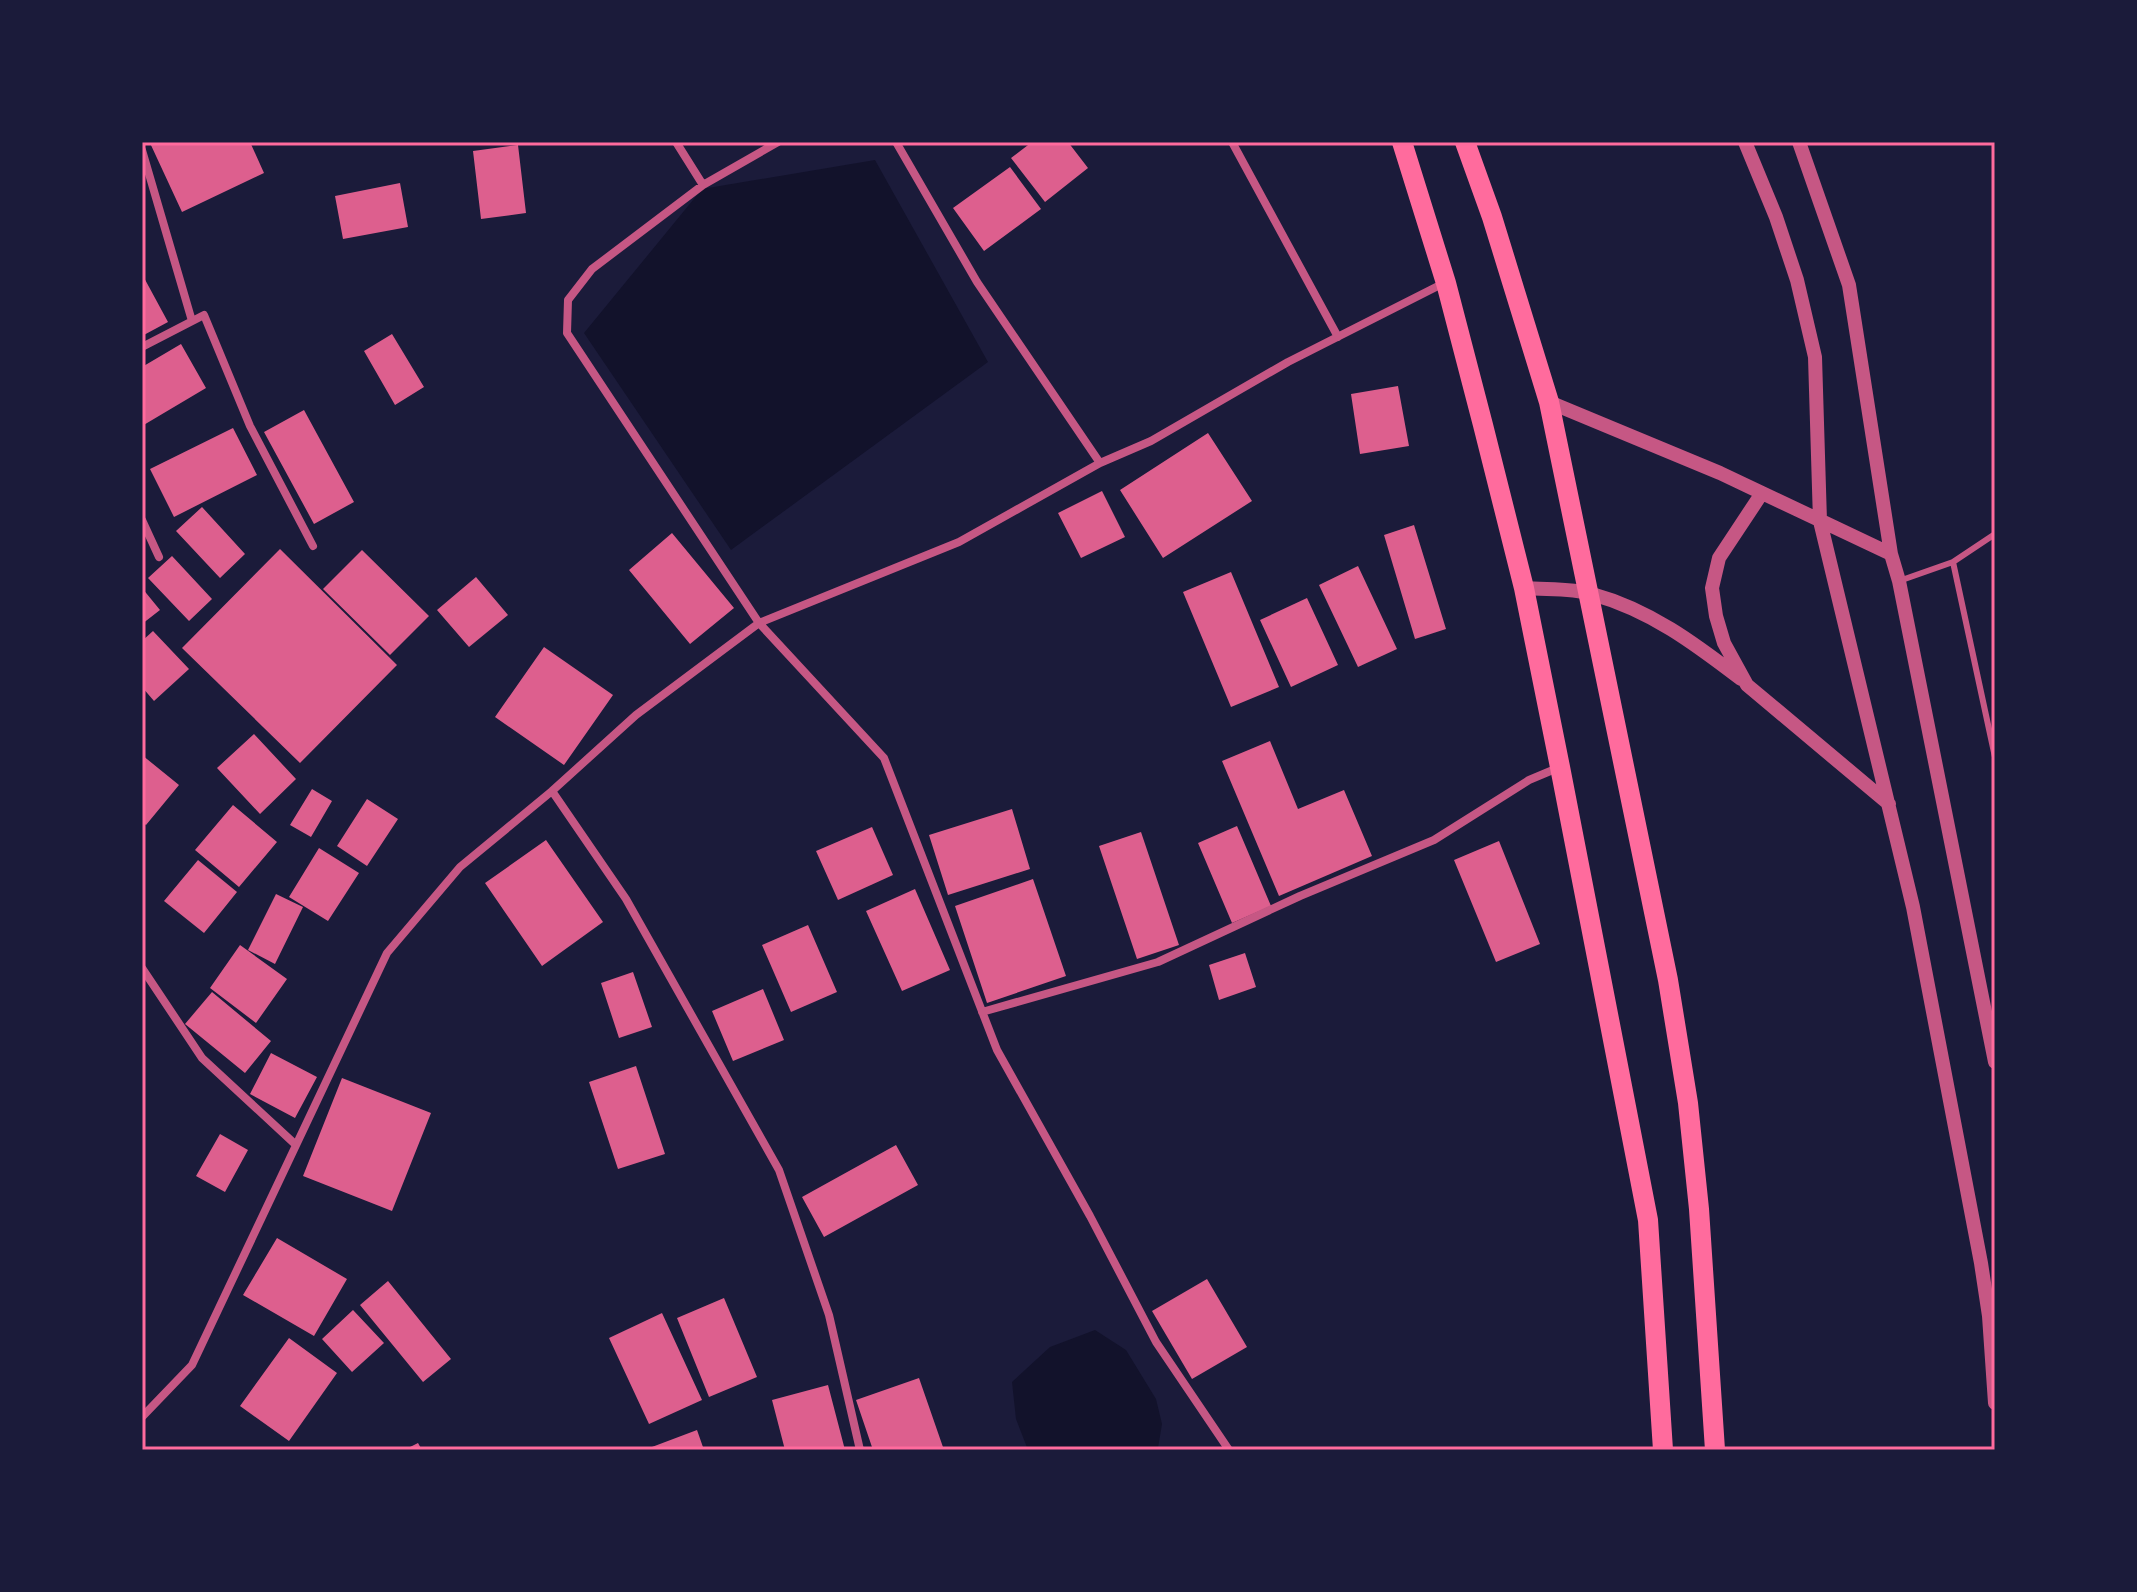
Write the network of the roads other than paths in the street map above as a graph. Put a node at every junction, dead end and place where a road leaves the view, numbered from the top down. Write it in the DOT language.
graph roads {
  1 [pos="676,142"];
  2 [pos="778,142"];
  3 [pos="896,142"];
  4 [pos="1232,142"];
  5 [pos="1402,142"];
  6 [pos="1465,142"];
  7 [pos="1745,142"];
  8 [pos="1799,142"];
  9 [pos="142,150"];
  10 [pos="703,185"];
  11 [pos="1446,283"];
  12 [pos="192,321"];
  13 [pos="1338,337"];
  14 [pos="142,347"];
  15 [pos="1549,402"];
  16 [pos="1100,463"];
  17 [pos="1762,493"];
  18 [pos="142,520"];
  19 [pos="1820,521"];
  20 [pos="1995,534"];
  21 [pos="313,546"];
  22 [pos="1891,554"];
  23 [pos="159,557"];
  24 [pos="1953,562"];
  25 [pos="1899,581"];
  26 [pos="1524,588"];
  27 [pos="1589,593"];
  28 [pos="759,623"];
  29 [pos="1747,685"];
  30 [pos="1995,757"];
  31 [pos="1560,767"];
  32 [pos="552,791"];
  33 [pos="1890,804"];
  34 [pos="142,968"];
  35 [pos="982,1012"];
  36 [pos="1995,1062"];
  37 [pos="296,1145"];
  38 [pos="1995,1403"];
  39 [pos="142,1417"];
  40 [pos="860,1450"];
  41 [pos="1229,1450"];
  42 [pos="1663,1450"];
  43 [pos="1715,1450"];
  1 -- 10 [label="street"];
  2 -- 10 [label="street"];
  3 -- 16 [label="street"];
  4 -- 13 [label="street"];
  5 -- 11 [label="main road"];
  6 -- 15 [label="main road"];
  7 -- 19 [label="street"];
  8 -- 22 [label="street"];
  9 -- 12 [label="street"];
  10 -- 28 [label="street"];
  11 -- 13 [label="street"];
  11 -- 26 [label="main road"];
  12 -- 14 [label="street"];
  12 -- 21 [label="street"];
  13 -- 16 [label="street"];
  15 -- 17 [label="street"];
  15 -- 27 [label="main road"];
  16 -- 28 [label="street"];
  17 -- 19 [label="street"];
  17 -- 29 [label="street"];
  18 -- 23 [label="street"];
  19 -- 22 [label="street"];
  19 -- 33 [label="street"];
  20 -- 24 [label="lane"];
  22 -- 25 [label="street"];
  24 -- 25 [label="lane"];
  24 -- 30 [label="lane"];
  25 -- 36 [label="street"];
  26 -- 27 [label="street"];
  26 -- 31 [label="main road"];
  27 -- 29 [label="street"];
  27 -- 43 [label="main road"];
  28 -- 32 [label="street"];
  28 -- 35 [label="street"];
  29 -- 33 [label="street"];
  31 -- 35 [label="street"];
  31 -- 42 [label="main road"];
  32 -- 37 [label="street"];
  32 -- 40 [label="street"];
  33 -- 38 [label="street"];
  34 -- 37 [label="street"];
  35 -- 41 [label="street"];
  37 -- 39 [label="street"];
}
